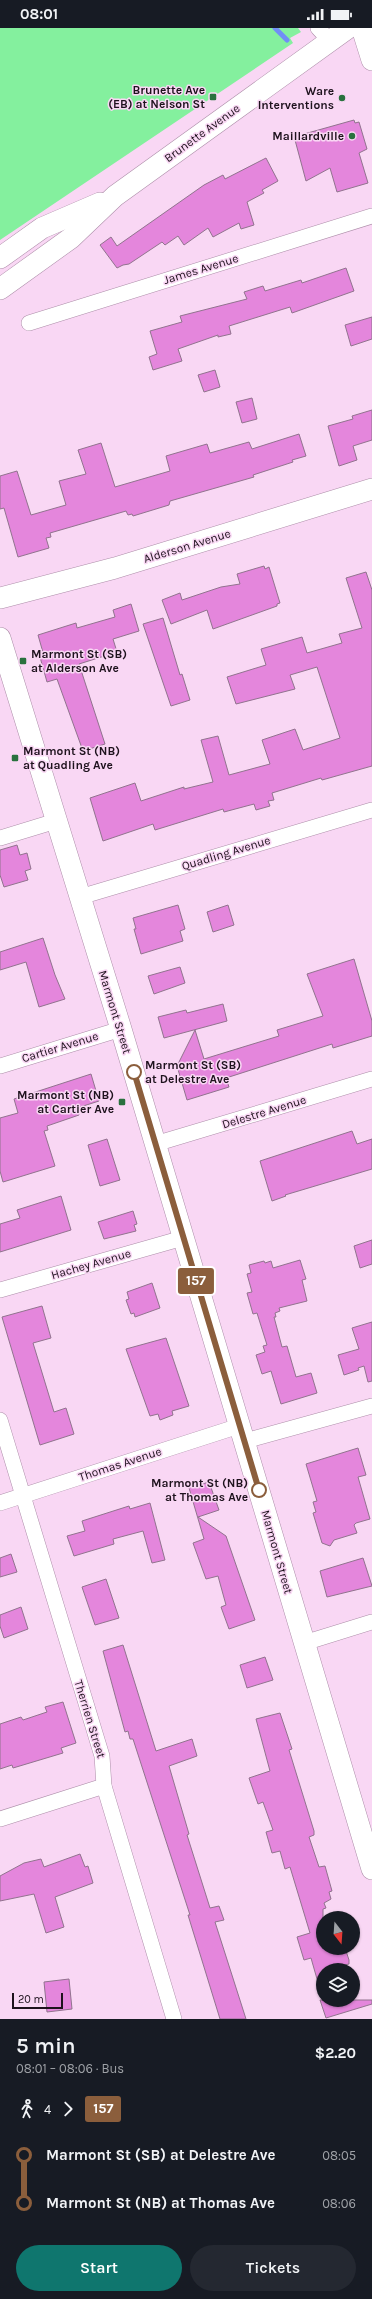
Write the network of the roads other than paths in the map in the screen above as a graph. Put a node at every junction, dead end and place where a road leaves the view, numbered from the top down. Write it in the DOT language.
graph roads {
  1 [pos="348,28"];
  2 [pos="362,28"];
  3 [pos="324,35"];
  4 [pos="372,60"];
  5 [pos="115,196"];
  6 [pos="372,216"];
  7 [pos="0,258"];
  8 [pos="0,289"];
  9 [pos="29,323"];
  10 [pos="372,489"];
  11 [pos="0,598"];
  12 [pos="0,638"];
  13 [pos="372,810"];
  14 [pos="56,821"];
  15 [pos="0,838"];
  16 [pos="80,897"];
  17 [pos="121,1029"];
  18 [pos="0,1066"];
  19 [pos="372,1079"];
  20 [pos="155,1144"];
  21 [pos="183,1238"];
  22 [pos="0,1290"];
  23 [pos="372,1406"];
  24 [pos="0,1420"];
  25 [pos="242,1434"];
  26 [pos="23,1496"];
  27 [pos="0,1503"];
  28 [pos="372,1622"];
  29 [pos="304,1643"];
  30 [pos="104,1786"];
  31 [pos="0,1819"];
  32 [pos="372,1869"];
  33 [pos="174,2019"];
  1 -- 3 [label="main road, Brunette Avenue"];
  2 -- 4 [label="main road"];
  3 -- 5 [label="main road, Brunette Avenue"];
  5 -- 7 [label="main road, Brunette Avenue"];
  5 -- 8 [label="main road, Brunette Avenue"];
  6 -- 9 [label="street, James Avenue"];
  10 -- 11 [label="main road, Alderson Avenue"];
  12 -- 14 [label="main road, Marmont Street"];
  13 -- 16 [label="street, Quadling Avenue"];
  14 -- 15 [label="street"];
  14 -- 16 [label="main road, Marmont Street"];
  16 -- 17 [label="main road, Marmont Street"];
  17 -- 18 [label="street, Cartier Avenue"];
  17 -- 20 [label="main road, Marmont Street"];
  19 -- 20 [label="street, Delestre Avenue"];
  20 -- 21 [label="main road, Marmont Street"];
  21 -- 22 [label="street, Hachey Avenue"];
  21 -- 25 [label="main road, Marmont Street"];
  23 -- 25 [label="street, Thomas Avenue"];
  24 -- 26 [label="street, Therrien Street"];
  25 -- 26 [label="street, Thomas Avenue"];
  25 -- 29 [label="main road, Marmont Street"];
  26 -- 27 [label="street, Thomas Avenue"];
  26 -- 30 [label="street, Therrien Street"];
  28 -- 29 [label="street"];
  29 -- 32 [label="main road, Marmont Street"];
  30 -- 31 [label="street"];
  30 -- 33 [label="street, Therrien Street"];
}
